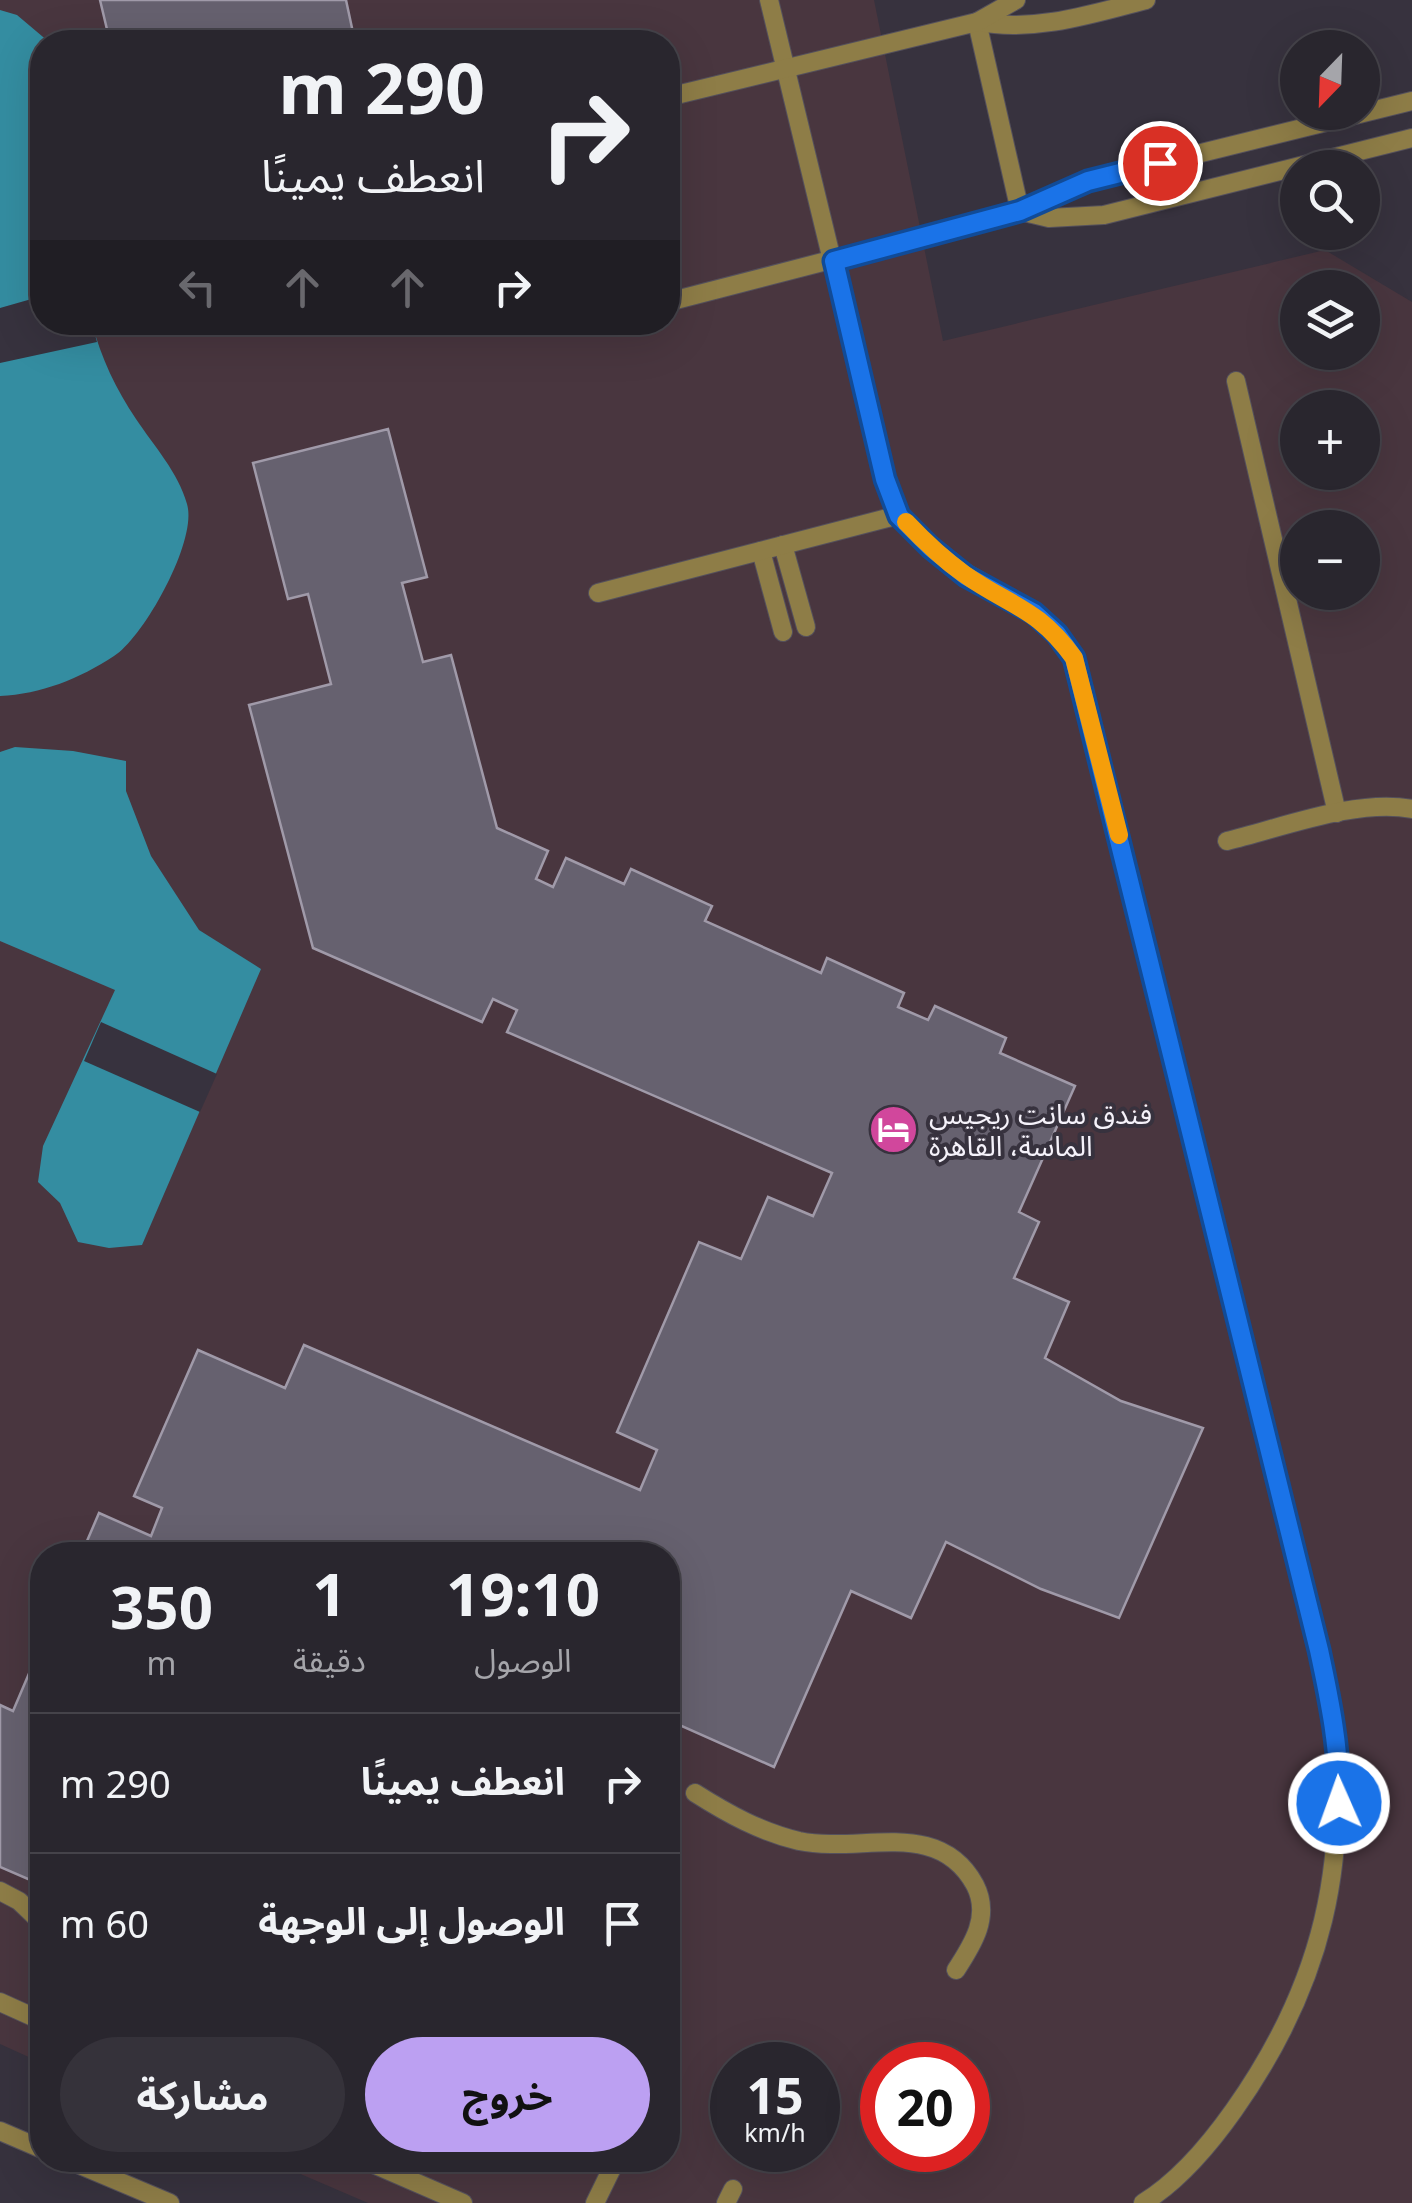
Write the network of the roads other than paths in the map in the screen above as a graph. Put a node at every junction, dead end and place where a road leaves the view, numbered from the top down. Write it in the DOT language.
graph roads {
  1 [pos="768,0"];
  2 [pos="1016,0"];
  3 [pos="1146,0"];
  4 [pos="977,22"];
  5 [pos="786,68"];
  6 [pos="680,94"];
  7 [pos="1412,102"];
  8 [pos="1412,138"];
  9 [pos="1020,211"];
  10 [pos="834,261"];
  11 [pos="680,299"];
  12 [pos="1236,381"];
  13 [pos="899,516"];
  14 [pos="784,546"];
  15 [pos="761,551"];
  16 [pos="598,593"];
  17 [pos="806,626"];
  18 [pos="783,632"];
  19 [pos="1412,809"];
  20 [pos="1338,813"];
  21 [pos="1227,841"];
  22 [pos="695,1793"];
  23 [pos="0,1892"];
  24 [pos="30,1912"];
  25 [pos="956,1970"];
  26 [pos="0,2002"];
  27 [pos="30,2015"];
  28 [pos="0,2131"];
  29 [pos="30,2144"];
  30 [pos="96,2172"];
  31 [pos="391,2172"];
  32 [pos="610,2172"];
  33 [pos="170,2203"];
  34 [pos="462,2203"];
  35 [pos="595,2203"];
  36 [pos="1143,2203"];
  1 -- 5 [label="lane"];
  2 -- 4 [label="lane"];
  3 -- 4 [label="lane"];
  4 -- 5 [label="lane"];
  4 -- 9 [label="lane"];
  5 -- 6 [label="lane"];
  5 -- 10 [label="lane"];
  7 -- 9 [label="lane"];
  8 -- 9 [label="lane"];
  9 -- 10 [label="lane"];
  10 -- 11 [label="lane"];
  10 -- 13 [label="lane"];
  12 -- 20 [label="lane"];
  13 -- 14 [label="lane"];
  13 -- 36 [label="lane"];
  14 -- 15 [label="lane"];
  14 -- 17 [label="lane"];
  15 -- 16 [label="lane"];
  15 -- 18 [label="lane"];
  19 -- 20 [label="lane"];
  20 -- 21 [label="lane"];
  22 -- 25 [label="lane"];
  23 -- 24 [label="lane"];
  26 -- 27 [label="lane"];
  28 -- 29 [label="lane"];
  30 -- 33 [label="lane"];
  31 -- 34 [label="lane"];
  32 -- 35 [label="lane"];
}
